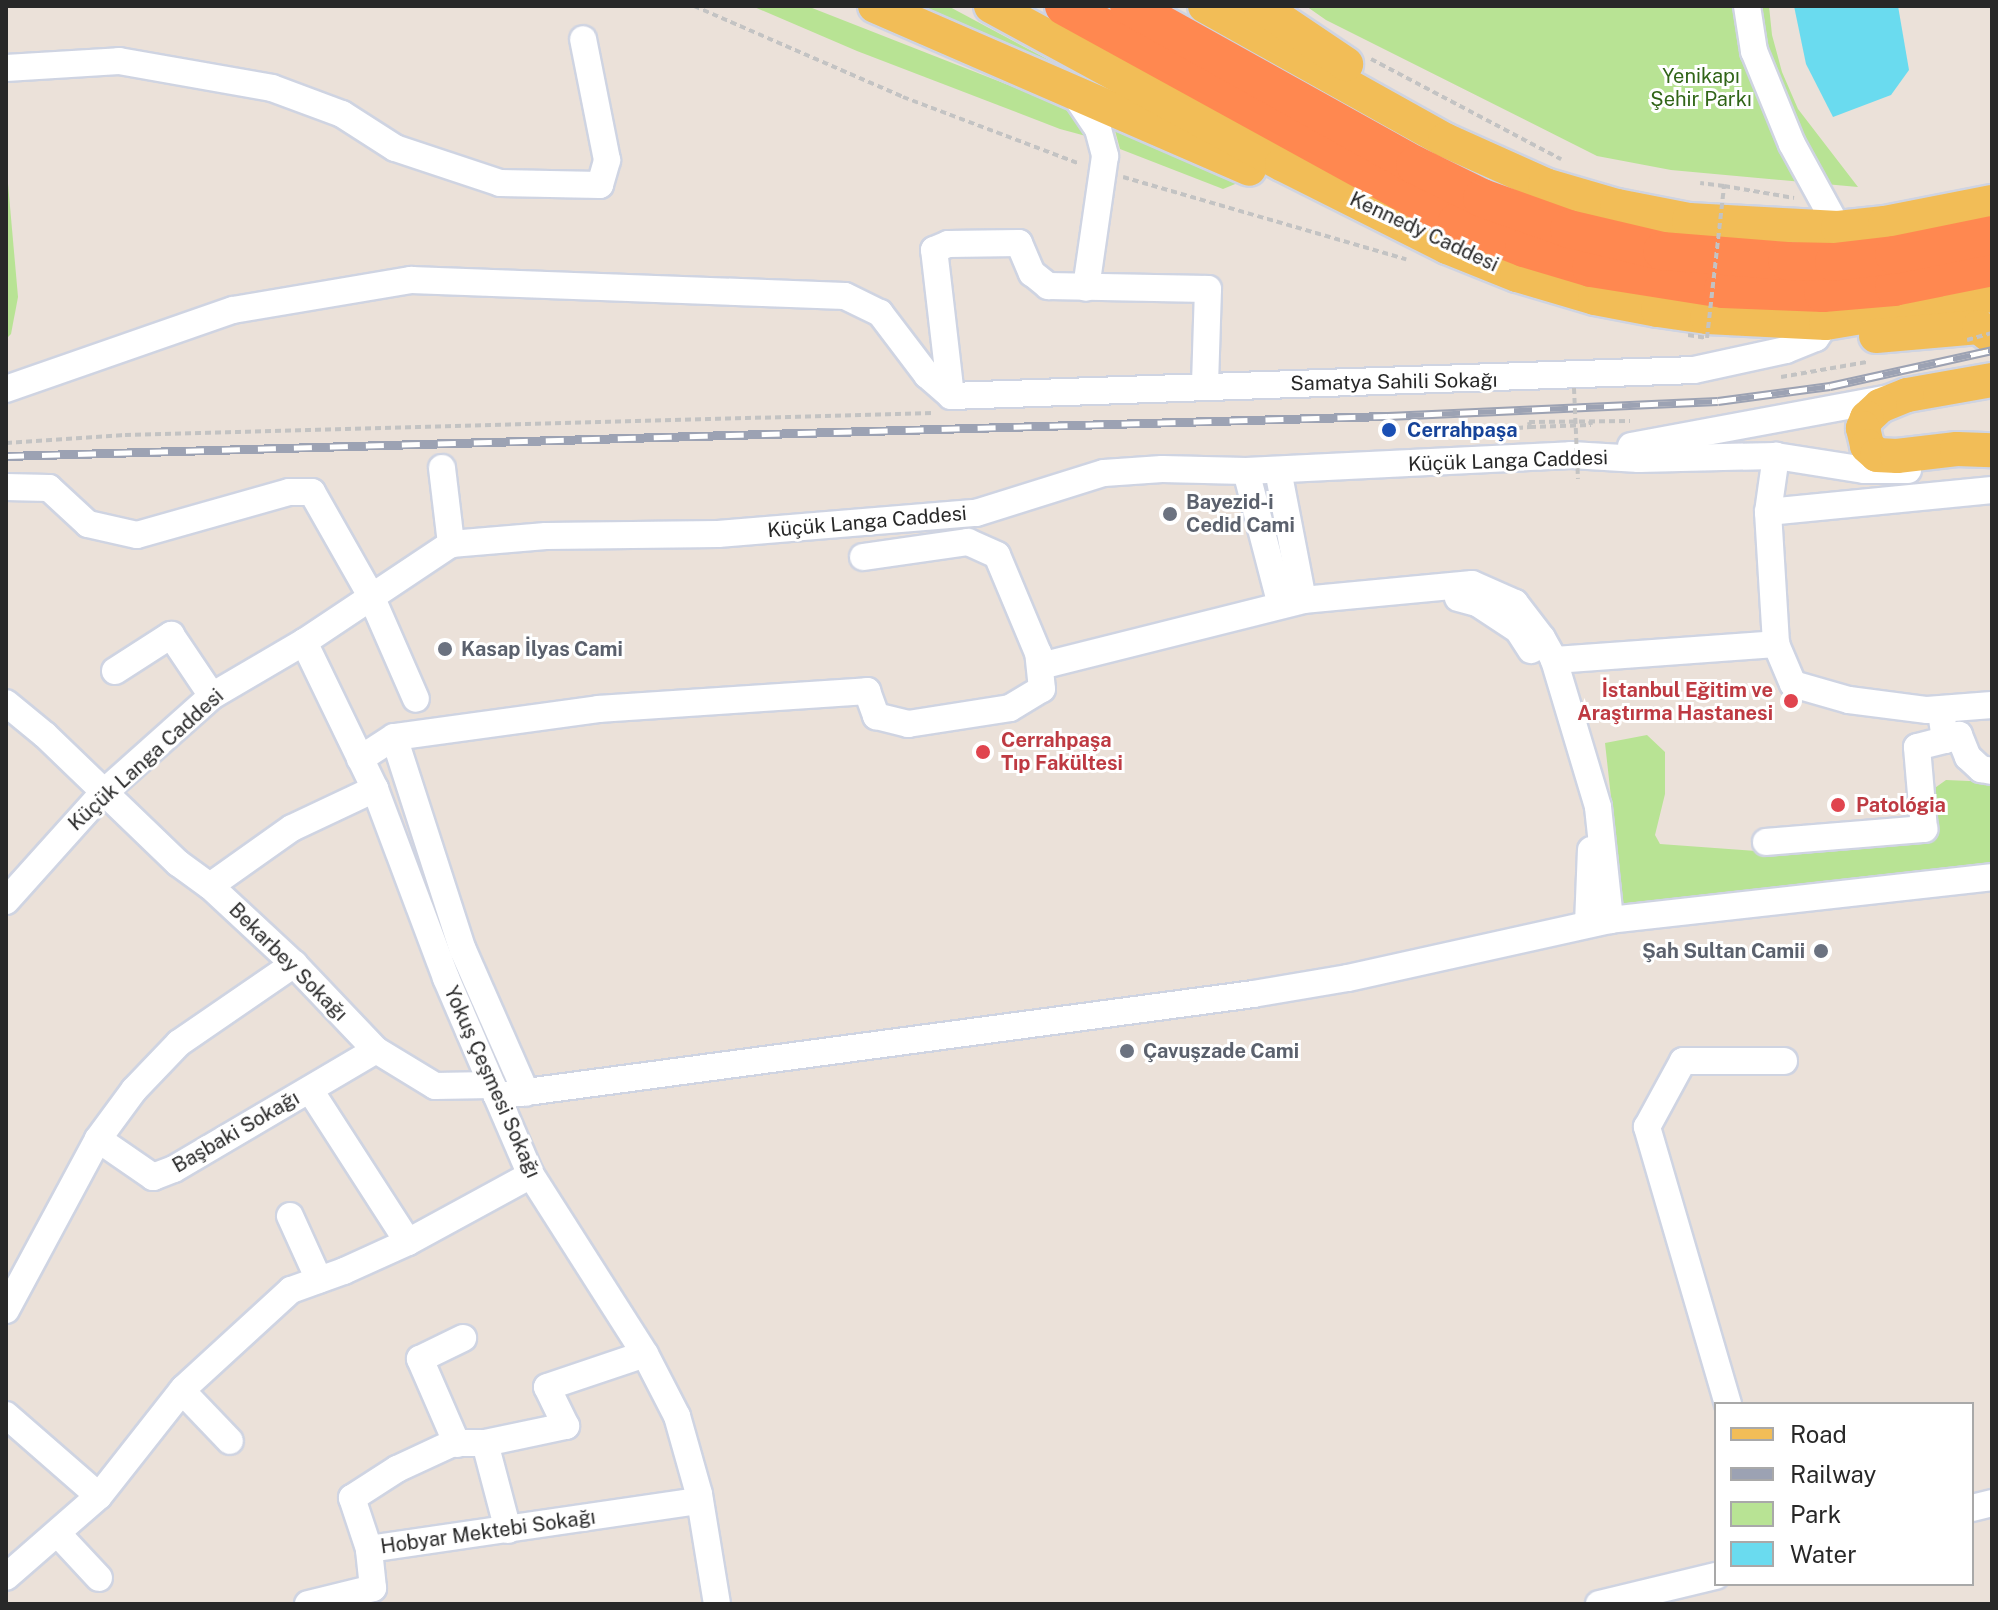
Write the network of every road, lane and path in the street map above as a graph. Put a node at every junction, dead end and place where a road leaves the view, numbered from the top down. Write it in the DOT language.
graph roads {
  1 [pos="694,6"];
  2 [pos="875,6"];
  3 [pos="991,6"];
  4 [pos="1064,6"];
  5 [pos="1129,6"];
  6 [pos="1205,6"];
  7 [pos="1260,6"];
  8 [pos="1747,6"];
  9 [pos="583,39"];
  10 [pos="1365,56"];
  11 [pos="6,68"];
  12 [pos="1075,95"];
  13 [pos="1445,140"];
  14 [pos="1566,161"];
  15 [pos="1104,171"];
  16 [pos="1700,183"];
  17 [pos="1724,186"];
  18 [pos="1787,195"];
  19 [pos="1720,196"];
  20 [pos="1735,198"];
  21 [pos="1992,202"];
  22 [pos="1838,228"];
  23 [pos="1992,235"];
  24 [pos="1447,247"];
  25 [pos="1414,261"];
  26 [pos="1992,267"];
  27 [pos="1086,288"];
  28 [pos="1992,295"];
  29 [pos="1826,323"];
  30 [pos="1704,327"];
  31 [pos="1718,329"];
  32 [pos="1688,335"];
  33 [pos="1986,342"];
  34 [pos="1979,383"];
  35 [pos="1205,386"];
  36 [pos="1574,388"];
  37 [pos="6,389"];
  38 [pos="1907,395"];
  39 [pos="951,396"];
  40 [pos="1590,421"];
  41 [pos="1576,426"];
  42 [pos="1530,427"];
  43 [pos="1992,452"];
  44 [pos="1776,456"];
  45 [pos="1818,462"];
  46 [pos="1574,467"];
  47 [pos="442,468"];
  48 [pos="1278,470"];
  49 [pos="1246,471"];
  50 [pos="6,487"];
  51 [pos="1992,490"];
  52 [pos="1813,507"];
  53 [pos="1768,512"];
  54 [pos="451,544"];
  55 [pos="863,557"];
  56 [pos="1416,587"];
  57 [pos="371,596"];
  58 [pos="1292,603"];
  59 [pos="304,642"];
  60 [pos="1776,644"];
  61 [pos="1554,660"];
  62 [pos="1041,666"];
  63 [pos="115,671"];
  64 [pos="212,696"];
  65 [pos="416,699"];
  66 [pos="6,703"];
  67 [pos="1992,705"];
  68 [pos="1941,710"];
  69 [pos="394,737"];
  70 [pos="1945,740"];
  71 [pos="360,759"];
  72 [pos="1992,771"];
  73 [pos="375,789"];
  74 [pos="103,793"];
  75 [pos="1766,842"];
  76 [pos="1992,877"];
  77 [pos="210,886"];
  78 [pos="6,901"];
  79 [pos="1599,922"];
  80 [pos="294,964"];
  81 [pos="376,1050"];
  82 [pos="1784,1061"];
  83 [pos="310,1090"];
  84 [pos="494,1090"];
  85 [pos="526,1093"];
  86 [pos="98,1139"];
  87 [pos="531,1175"];
  88 [pos="290,1216"];
  89 [pos="408,1242"];
  90 [pos="15,1273"];
  91 [pos="319,1280"];
  92 [pos="6,1310"];
  93 [pos="463,1338"];
  94 [pos="645,1354"];
  95 [pos="182,1391"];
  96 [pos="1727,1402"];
  97 [pos="6,1415"];
  98 [pos="230,1441"];
  99 [pos="485,1443"];
  100 [pos="457,1444"];
  101 [pos="99,1496"];
  102 [pos="700,1501"];
  103 [pos="508,1530"];
  104 [pos="58,1534"];
  105 [pos="369,1549"];
  106 [pos="6,1577"];
  107 [pos="1714,1577"];
  108 [pos="99,1578"];
  109 [pos="1663,1597"];
  110 [pos="308,1604"];
  111 [pos="717,1604"];
  112 [pos="1599,1604"];
  1 -- 15 [label="path"];
  2 -- 12 [label="main road"];
  3 -- 24 [label="main road, Kennedy Caddesi"];
  4 -- 26 [label="highway"];
  5 -- 23 [label="highway"];
  6 -- 13 [label="main road"];
  7 -- 13 [label="main road"];
  8 -- 22 [label="street"];
  9 -- 11 [label="street"];
  10 -- 14 [label="path"];
  12 -- 15 [label="street"];
  12 -- 24 [label="main road"];
  13 -- 22 [label="main road"];
  15 -- 25 [label="path"];
  15 -- 27 [label="street"];
  16 -- 17 [label="path, bridge"];
  17 -- 18 [label="path"];
  17 -- 32 [label="path, bridge"];
  19 -- 20 [label="path"];
  21 -- 22 [label="main road"];
  24 -- 29 [label="main road, Kennedy Caddesi"];
  27 -- 35 [label="street"];
  27 -- 39 [label="street"];
  28 -- 29 [label="main road, Kennedy Caddesi"];
  29 -- 33 [label="main road"];
  29 -- 35 [label="street, Samatya Sahili Sokağı"];
  30 -- 31 [label="path"];
  33 -- 34 [label="main road"];
  34 -- 38 [label="main road"];
  35 -- 39 [label="street, Samatya Sahili Sokağı"];
  36 -- 41 [label="path, bridge"];
  37 -- 39 [label="street"];
  38 -- 43 [label="main road"];
  38 -- 46 [label="street"];
  40 -- 41 [label="path"];
  41 -- 42 [label="path"];
  41 -- 46 [label="path, bridge"];
  43 -- 45 [label="street, Küçük Langa Caddesi"];
  44 -- 45 [label="street, Küçük Langa Caddesi"];
  44 -- 46 [label="street, Küçük Langa Caddesi"];
  44 -- 53 [label="street"];
  45 -- 52 [label="street"];
  46 -- 48 [label="street, Küçük Langa Caddesi"];
  47 -- 54 [label="street"];
  48 -- 49 [label="street, Küçük Langa Caddesi"];
  48 -- 58 [label="street"];
  49 -- 54 [label="street, Küçük Langa Caddesi"];
  49 -- 58 [label="street"];
  50 -- 57 [label="street"];
  51 -- 52 [label="street"];
  52 -- 53 [label="street"];
  53 -- 60 [label="street"];
  54 -- 57 [label="street, Küçük Langa Caddesi"];
  55 -- 62 [label="street"];
  56 -- 58 [label="street"];
  56 -- 61 [label="street"];
  56 -- 79 [label="street"];
  57 -- 59 [label="street, Küçük Langa Caddesi"];
  57 -- 65 [label="street"];
  58 -- 62 [label="street"];
  59 -- 64 [label="street, Küçük Langa Caddesi"];
  59 -- 71 [label="street, Yokuş Çeşmesi Sokağı"];
  60 -- 61 [label="street"];
  60 -- 68 [label="street"];
  61 -- 79 [label="street"];
  62 -- 69 [label="street"];
  63 -- 64 [label="street"];
  64 -- 74 [label="street, Küçük Langa Caddesi"];
  66 -- 74 [label="street, Bekarbey Sokağı"];
  67 -- 68 [label="street"];
  68 -- 70 [label="street"];
  69 -- 71 [label="street"];
  69 -- 85 [label="street"];
  70 -- 72 [label="street"];
  70 -- 75 [label="street"];
  71 -- 73 [label="street, Yokuş Çeşmesi Sokağı"];
  73 -- 77 [label="street"];
  73 -- 84 [label="street, Yokuş Çeşmesi Sokağı"];
  74 -- 77 [label="street, Bekarbey Sokağı"];
  74 -- 78 [label="street, Küçük Langa Caddesi"];
  76 -- 79 [label="street, Bekarbey Sokağı"];
  77 -- 80 [label="street, Bekarbey Sokağı"];
  79 -- 85 [label="street, Bekarbey Sokağı"];
  80 -- 81 [label="street, Bekarbey Sokağı"];
  80 -- 86 [label="street"];
  81 -- 83 [label="street, Başbaki Sokağı"];
  81 -- 84 [label="street, Bekarbey Sokağı"];
  82 -- 96 [label="street"];
  83 -- 86 [label="street, Başbaki Sokağı"];
  83 -- 89 [label="street"];
  84 -- 85 [label="street, Bekarbey Sokağı"];
  84 -- 87 [label="street, Yokuş Çeşmesi Sokağı"];
  86 -- 90 [label="street"];
  87 -- 89 [label="street"];
  87 -- 94 [label="street, Yokuş Çeşmesi Sokağı"];
  88 -- 91 [label="street"];
  89 -- 91 [label="street"];
  90 -- 92 [label="street"];
  91 -- 95 [label="street"];
  93 -- 100 [label="street"];
  94 -- 99 [label="street, Hobyar Mektebi Sokağı"];
  94 -- 102 [label="street, Yokuş Çeşmesi Sokağı"];
  95 -- 98 [label="street"];
  95 -- 101 [label="street"];
  97 -- 101 [label="street"];
  99 -- 100 [label="street, Hobyar Mektebi Sokağı"];
  99 -- 103 [label="street"];
  100 -- 105 [label="street, Hobyar Mektebi Sokağı"];
  101 -- 104 [label="street"];
  102 -- 103 [label="street, Hobyar Mektebi Sokağı"];
  102 -- 111 [label="street, Yokuş Çeşmesi Sokağı"];
  103 -- 105 [label="street, Hobyar Mektebi Sokağı"];
  104 -- 106 [label="street"];
  104 -- 108 [label="street"];
  105 -- 110 [label="street"];
  107 -- 109 [label="street"];
  109 -- 112 [label="street"];
}
